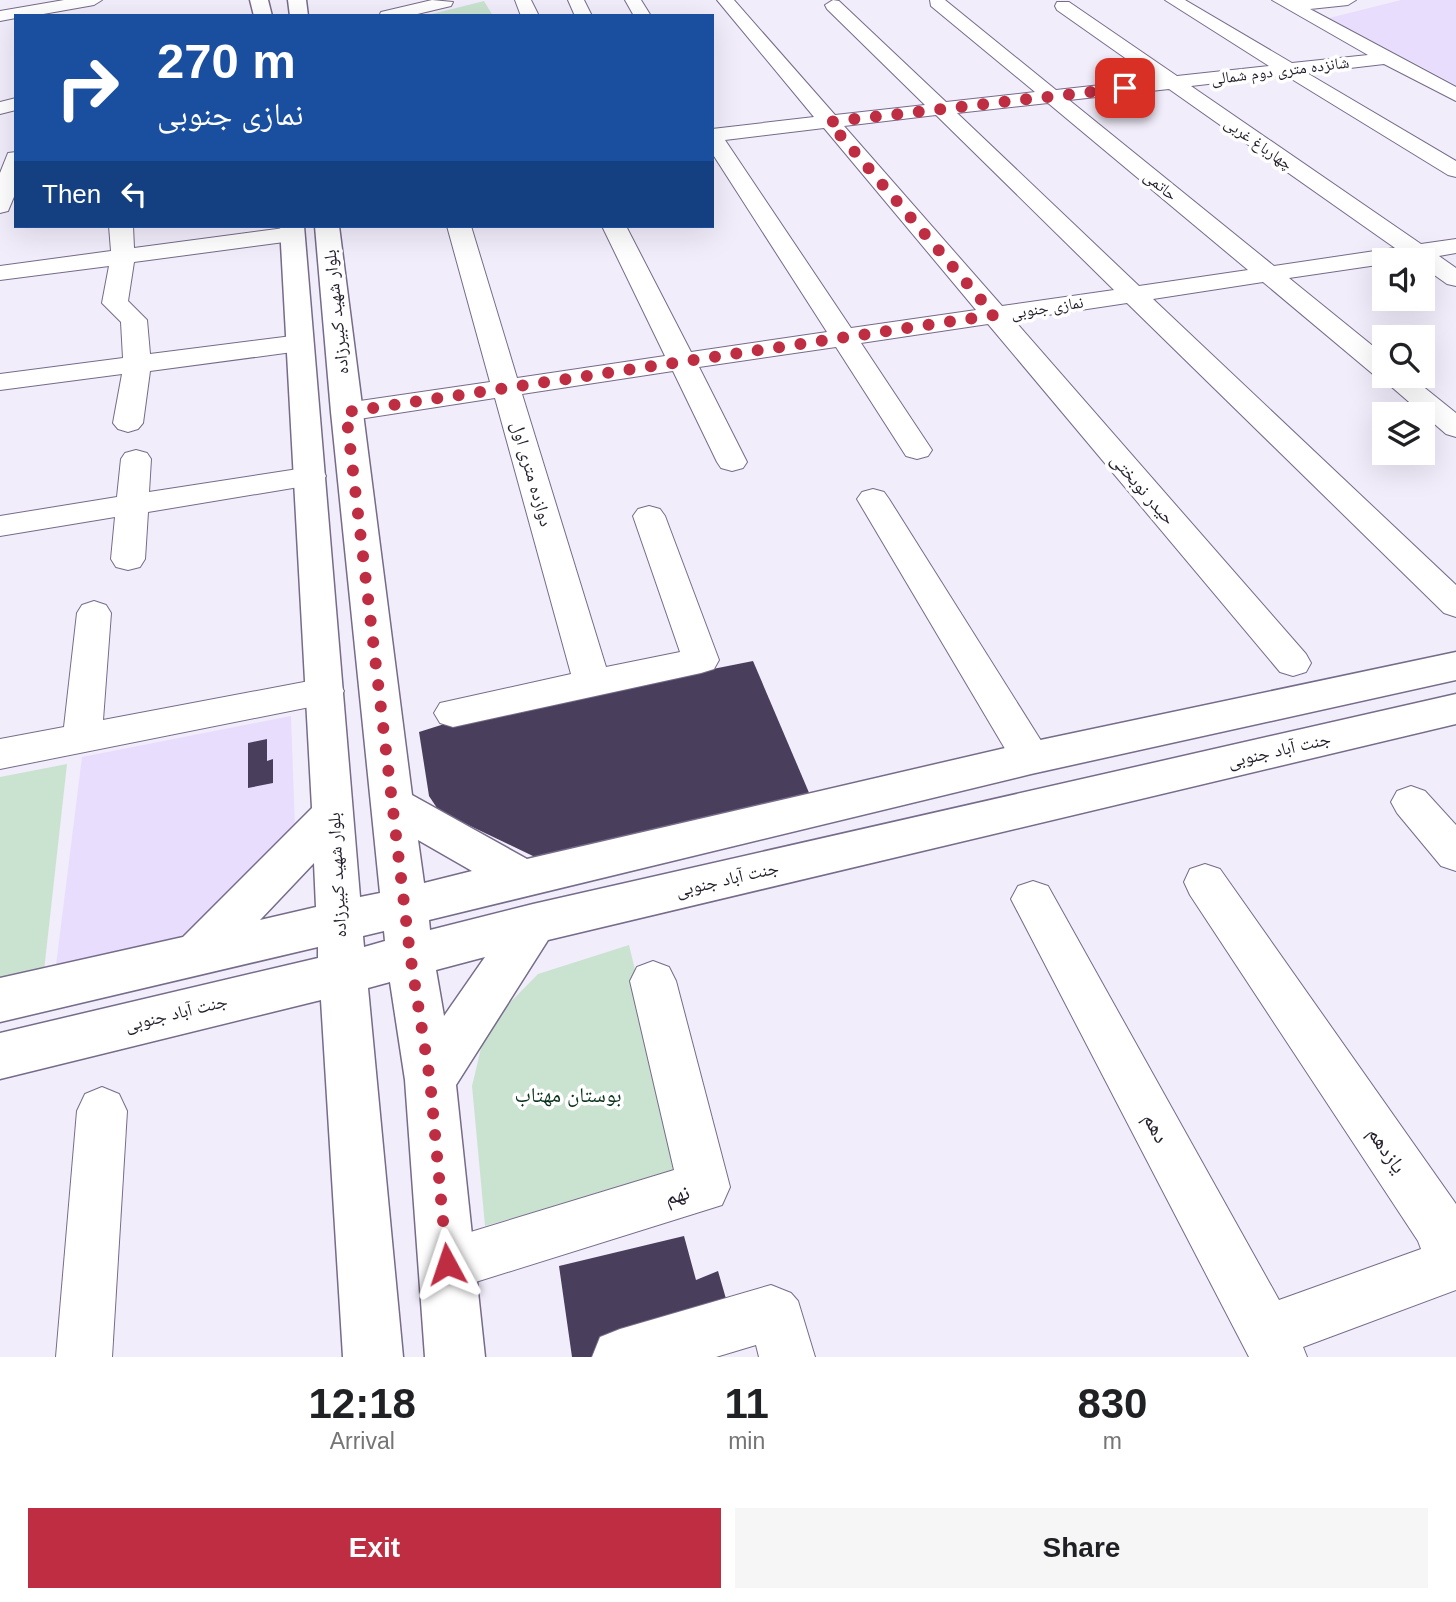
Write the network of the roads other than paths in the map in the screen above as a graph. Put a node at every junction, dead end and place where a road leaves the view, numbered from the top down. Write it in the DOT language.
graph roads {
  1 [pos="68,0"];
  2 [pos="94,0"];
  3 [pos="725,0"];
  4 [pos="1173,0"];
  5 [pos="1349,0"];
  6 [pos="445,2"];
  7 [pos="937,2"];
  8 [pos="1285,3"];
  9 [pos="833,5"];
  10 [pos="1063,6"];
  11 [pos="0,13"];
  12 [pos="395,14"];
  13 [pos="1387,58"];
  14 [pos="1288,69"];
  15 [pos="1174,83"];
  16 [pos="1456,95"];
  17 [pos="1053,97"];
  18 [pos="942,109"];
  19 [pos="829,122"];
  20 [pos="714,135"];
  21 [pos="714,138"];
  22 [pos="14,164"];
  23 [pos="1456,170"];
  24 [pos="0,206"];
  25 [pos="1356,210"];
  26 [pos="121,228"];
  27 [pos="327,228"];
  28 [pos="460,228"];
  29 [pos="615,228"];
  30 [pos="292,230"];
  31 [pos="1456,236"];
  32 [pos="1456,246"];
  33 [pos="1410,248"];
  34 [pos="1435,249"];
  35 [pos="123,256"];
  36 [pos="1372,259"];
  37 [pos="1435,265"];
  38 [pos="1324,267"];
  39 [pos="1372,269"];
  40 [pos="0,273"];
  41 [pos="1269,274"];
  42 [pos="1456,279"];
  43 [pos="1435,283"];
  44 [pos="1456,290"];
  45 [pos="1134,294"];
  46 [pos="994,315"];
  47 [pos="844,338"];
  48 [pos="300,343"];
  49 [pos="1372,359"];
  50 [pos="682,362"];
  51 [pos="137,364"];
  52 [pos="0,382"];
  53 [pos="507,388"];
  54 [pos="1408,388"];
  55 [pos="346,412"];
  56 [pos="128,423"];
  57 [pos="1456,428"];
  58 [pos="917,450"];
  59 [pos="135,459"];
  60 [pos="732,462"];
  61 [pos="311,476"];
  62 [pos="873,499"];
  63 [pos="131,505"];
  64 [pos="649,516"];
  65 [pos="0,526"];
  66 [pos="128,559"];
  67 [pos="1456,605"];
  68 [pos="94,613"];
  69 [pos="1293,663"];
  70 [pos="1456,666"];
  71 [pos="592,682"];
  72 [pos="325,691"];
  73 [pos="1456,709"];
  74 [pos="453,713"];
  75 [pos="82,738"];
  76 [pos="0,754"];
  77 [pos="1031,758"];
  78 [pos="1411,802"];
  79 [pos="393,806"];
  80 [pos="334,814"];
  81 [pos="1456,854"];
  82 [pos="522,878"];
  83 [pos="1205,882"];
  84 [pos="1033,899"];
  85 [pos="339,922"];
  86 [pos="533,924"];
  87 [pos="407,930"];
  88 [pos="196,956"];
  89 [pos="344,973"];
  90 [pos="653,981"];
  91 [pos="0,1000"];
  92 [pos="0,1056"];
  93 [pos="430,1080"];
  94 [pos="102,1111"];
  95 [pos="447,1264"];
  96 [pos="1273,1345"];
  97 [pos="84,1357"];
  98 [pos="373,1357"];
  99 [pos="455,1357"];
  100 [pos="620,1357"];
  101 [pos="787,1357"];
  1 -- 11 [label="street"];
  2 -- 11 [label="street"];
  3 -- 19 [label="street, حیدر نوبختی"];
  4 -- 14 [label="street"];
  5 -- 8 [label="street"];
  6 -- 12 [label="street"];
  7 -- 17 [label="street, حاتمی"];
  8 -- 13 [label="street"];
  9 -- 18 [label="street"];
  10 -- 15 [label="street, چهارباغ غربی"];
  13 -- 14 [label="street, شانزده متری دوم شمالی"];
  13 -- 16 [label="street"];
  14 -- 15 [label="street, شانزده متری دوم شمالی"];
  14 -- 23 [label="street"];
  15 -- 17 [label="street, شانزده متری دوم شمالی"];
  15 -- 25 [label="street, چهارباغ غربی"];
  17 -- 18 [label="street, شانزده متری دوم شمالی"];
  17 -- 41 [label="street, حاتمی"];
  18 -- 19 [label="street, شانزده متری دوم شمالی"];
  18 -- 45 [label="street"];
  19 -- 20 [label="street, شانزده متری دوم شمالی"];
  19 -- 46 [label="street, حیدر نوبختی"];
  21 -- 47 [label="street"];
  22 -- 24 [label="street"];
  25 -- 31 [label="street"];
  25 -- 33 [label="street, چهارباغ غربی"];
  26 -- 35 [label="street"];
  27 -- 55 [label="main road, بلوار شهید کبیرزاده"];
  28 -- 53 [label="street, دوازده متری اول"];
  29 -- 50 [label="street"];
  30 -- 35 [label="street"];
  30 -- 48 [label="main road, بلوار شهید کبیرزاده"];
  32 -- 34 [label="street, نمازی جنوبی"];
  35 -- 40 [label="street"];
  35 -- 51 [label="street"];
  36 -- 38 [label="street, نمازی جنوبی"];
  37 -- 42 [label="street, چهارباغ غربی"];
  38 -- 39 [label="street"];
  38 -- 41 [label="street, نمازی جنوبی"];
  41 -- 45 [label="street, نمازی جنوبی"];
  41 -- 49 [label="street, حاتمی"];
  43 -- 44 [label="street"];
  45 -- 46 [label="street, نمازی جنوبی"];
  45 -- 67 [label="street"];
  46 -- 47 [label="street, نمازی جنوبی"];
  46 -- 69 [label="street, حیدر نوبختی"];
  47 -- 50 [label="street, نمازی جنوبی"];
  47 -- 58 [label="street"];
  48 -- 51 [label="street"];
  48 -- 61 [label="main road, بلوار شهید کبیرزاده"];
  50 -- 53 [label="street, نمازی جنوبی"];
  50 -- 60 [label="street"];
  51 -- 52 [label="street"];
  51 -- 56 [label="street"];
  53 -- 55 [label="street, نمازی جنوبی"];
  53 -- 71 [label="street, دوازده متری اول"];
  54 -- 57 [label="street"];
  55 -- 79 [label="main road, بلوار شهید کبیرزاده"];
  59 -- 63 [label="street"];
  61 -- 63 [label="street"];
  61 -- 72 [label="main road, بلوار شهید کبیرزاده"];
  62 -- 77 [label="street"];
  63 -- 65 [label="street"];
  63 -- 66 [label="street"];
  64 -- 71 [label="street"];
  68 -- 75 [label="street"];
  70 -- 77 [label="main road, جنت آباد جنوبی"];
  71 -- 74 [label="street"];
  72 -- 75 [label="street"];
  72 -- 80 [label="main road, بلوار شهید کبیرزاده"];
  73 -- 86 [label="main road, جنت آباد جنوبی"];
  75 -- 76 [label="street"];
  77 -- 82 [label="main road, جنت آباد جنوبی"];
  78 -- 81 [label="street"];
  79 -- 82 [label="main road"];
  79 -- 87 [label="main road, بلوار شهید کبیرزاده"];
  80 -- 85 [label="main road, بلوار شهید کبیرزاده"];
  80 -- 88 [label="main road"];
  82 -- 87 [label="main road, جنت آباد جنوبی"];
  83 -- 96 [label="street, یازدهم"];
  84 -- 96 [label="street, دهم"];
  85 -- 87 [label="main road, جنت آباد جنوبی"];
  85 -- 88 [label="main road, جنت آباد جنوبی"];
  85 -- 89 [label="main road, بلوار شهید کبیرزاده"];
  86 -- 87 [label="main road, جنت آباد جنوبی"];
  86 -- 93 [label="main road"];
  87 -- 89 [label="main road, جنت آباد جنوبی"];
  87 -- 93 [label="main road, بلوار شهید کبیرزاده"];
  88 -- 91 [label="main road, جنت آباد جنوبی"];
  89 -- 92 [label="main road, جنت آباد جنوبی"];
  89 -- 98 [label="main road, بلوار شهید کبیرزاده"];
  90 -- 95 [label="street, نهم"];
  93 -- 95 [label="main road, بلوار شهید کبیرزاده"];
  94 -- 97 [label="street"];
  95 -- 99 [label="main road, بلوار شهید کبیرزاده"];
  100 -- 101 [label="street"];
}
